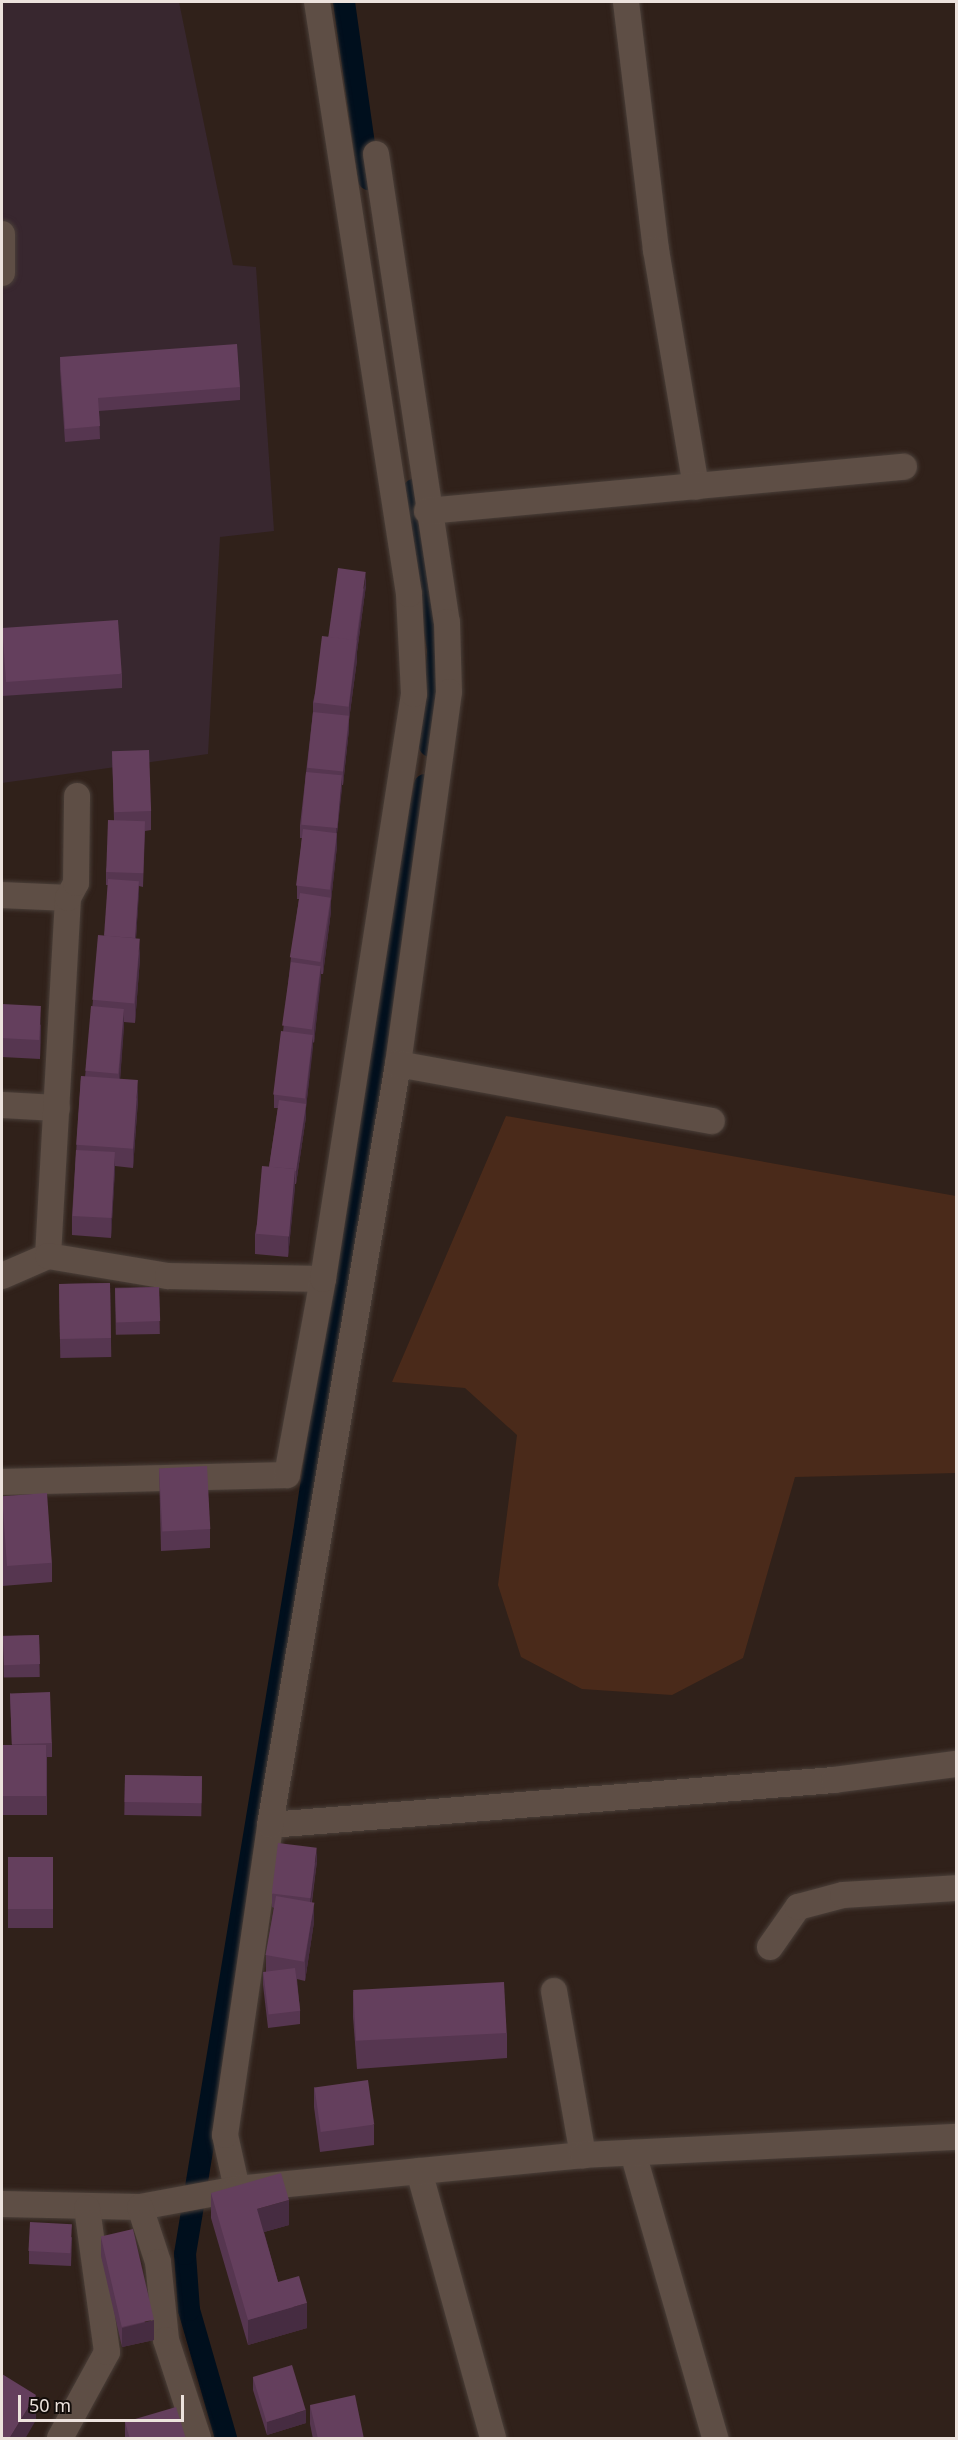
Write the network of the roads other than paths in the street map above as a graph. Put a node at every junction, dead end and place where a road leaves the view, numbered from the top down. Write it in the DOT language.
graph roads {
  1 [pos="316,2"];
  2 [pos="626,2"];
  3 [pos="376,154"];
  4 [pos="2,234"];
  5 [pos="2,273"];
  6 [pos="904,467"];
  7 [pos="696,487"];
  8 [pos="427,511"];
  9 [pos="77,796"];
  10 [pos="2,895"];
  11 [pos="68,898"];
  12 [pos="398,1064"];
  13 [pos="2,1105"];
  14 [pos="57,1108"];
  15 [pos="712,1121"];
  16 [pos="48,1256"];
  17 [pos="2,1276"];
  18 [pos="323,1279"];
  19 [pos="2,1482"];
  20 [pos="957,1764"];
  21 [pos="270,1825"];
  22 [pos="957,1888"];
  23 [pos="770,1947"];
  24 [pos="554,1991"];
  25 [pos="957,2137"];
  26 [pos="633,2152"];
  27 [pos="583,2154"];
  28 [pos="419,2171"];
  29 [pos="237,2189"];
  30 [pos="2,2204"];
  31 [pos="143,2204"];
  32 [pos="87,2208"];
  33 [pos="60,2439"];
  34 [pos="198,2439"];
  35 [pos="493,2439"];
  36 [pos="716,2439"];
  1 -- 18 [label="street"];
  2 -- 7 [label="street"];
  3 -- 8 [label="street"];
  4 -- 5 [label="street"];
  6 -- 7 [label="street"];
  7 -- 8 [label="street"];
  8 -- 12 [label="street"];
  9 -- 11 [label="street"];
  10 -- 11 [label="street"];
  11 -- 14 [label="street"];
  12 -- 15 [label="street"];
  12 -- 21 [label="street"];
  13 -- 14 [label="street"];
  14 -- 16 [label="street"];
  16 -- 17 [label="street"];
  16 -- 18 [label="street"];
  18 -- 19 [label="street"];
  20 -- 21 [label="street"];
  21 -- 29 [label="street"];
  22 -- 23 [label="street"];
  24 -- 27 [label="street"];
  25 -- 26 [label="street"];
  26 -- 27 [label="street"];
  26 -- 36 [label="street"];
  27 -- 28 [label="street"];
  28 -- 29 [label="street"];
  28 -- 35 [label="street"];
  29 -- 31 [label="street"];
  30 -- 32 [label="street"];
  31 -- 32 [label="street"];
  31 -- 34 [label="street"];
  32 -- 33 [label="street"];
}
